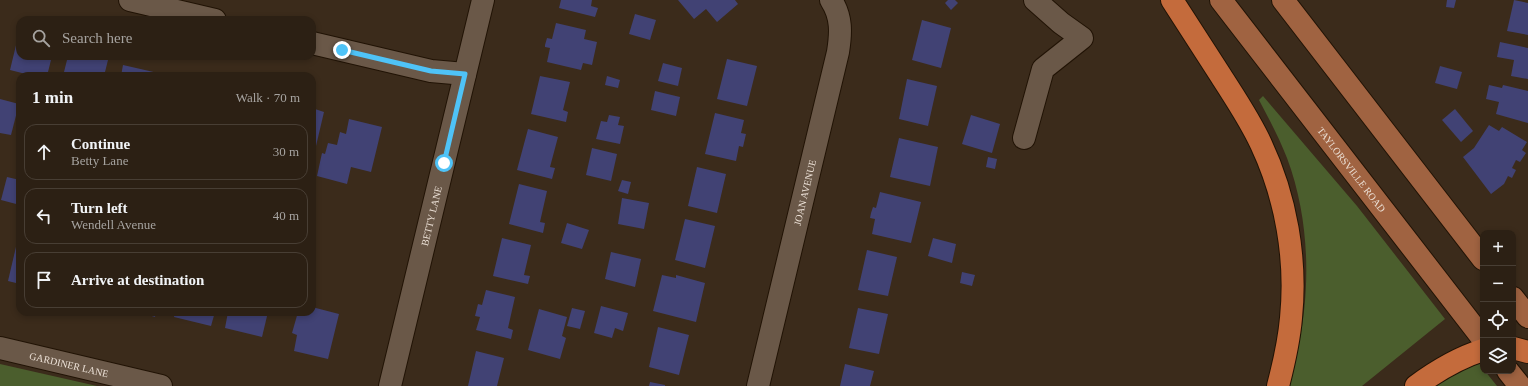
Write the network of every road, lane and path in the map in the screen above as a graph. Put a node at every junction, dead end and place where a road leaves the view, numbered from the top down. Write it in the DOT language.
graph roads {
  1 [pos="130,0"];
  2 [pos="482,0"];
  3 [pos="831,0"];
  4 [pos="1035,0"];
  5 [pos="1172,0"];
  6 [pos="1222,0"];
  7 [pos="1283,0"];
  8 [pos="198,16"];
  9 [pos="316,44"];
  10 [pos="465,74"];
  11 [pos="1024,138"];
  12 [pos="1480,255"];
  13 [pos="1516,302"];
  14 [pos="1528,317"];
  15 [pos="1482,338"];
  16 [pos="0,348"];
  17 [pos="1516,349"];
  18 [pos="1480,351"];
  19 [pos="1528,352"];
  20 [pos="1510,374"];
  21 [pos="161,386"];
  22 [pos="390,386"];
  23 [pos="758,386"];
  24 [pos="1278,386"];
  25 [pos="1416,386"];
  26 [pos="1520,386"];
  1 -- 8 [label="street"];
  2 -- 10 [label="street, BETTY LANE"];
  3 -- 23 [label="street, JOAN AVENUE"];
  4 -- 11 [label="street"];
  5 -- 24 [label="highway"];
  6 -- 15 [label="main road, TAYLORSVILLE ROAD"];
  7 -- 12 [label="main road"];
  9 -- 10 [label="street"];
  10 -- 22 [label="street, BETTY LANE"];
  13 -- 14 [label="main road"];
  16 -- 21 [label="street, GARDINER LANE"];
  17 -- 19 [label="highway"];
  18 -- 25 [label="highway"];
  20 -- 26 [label="main road"];
}
